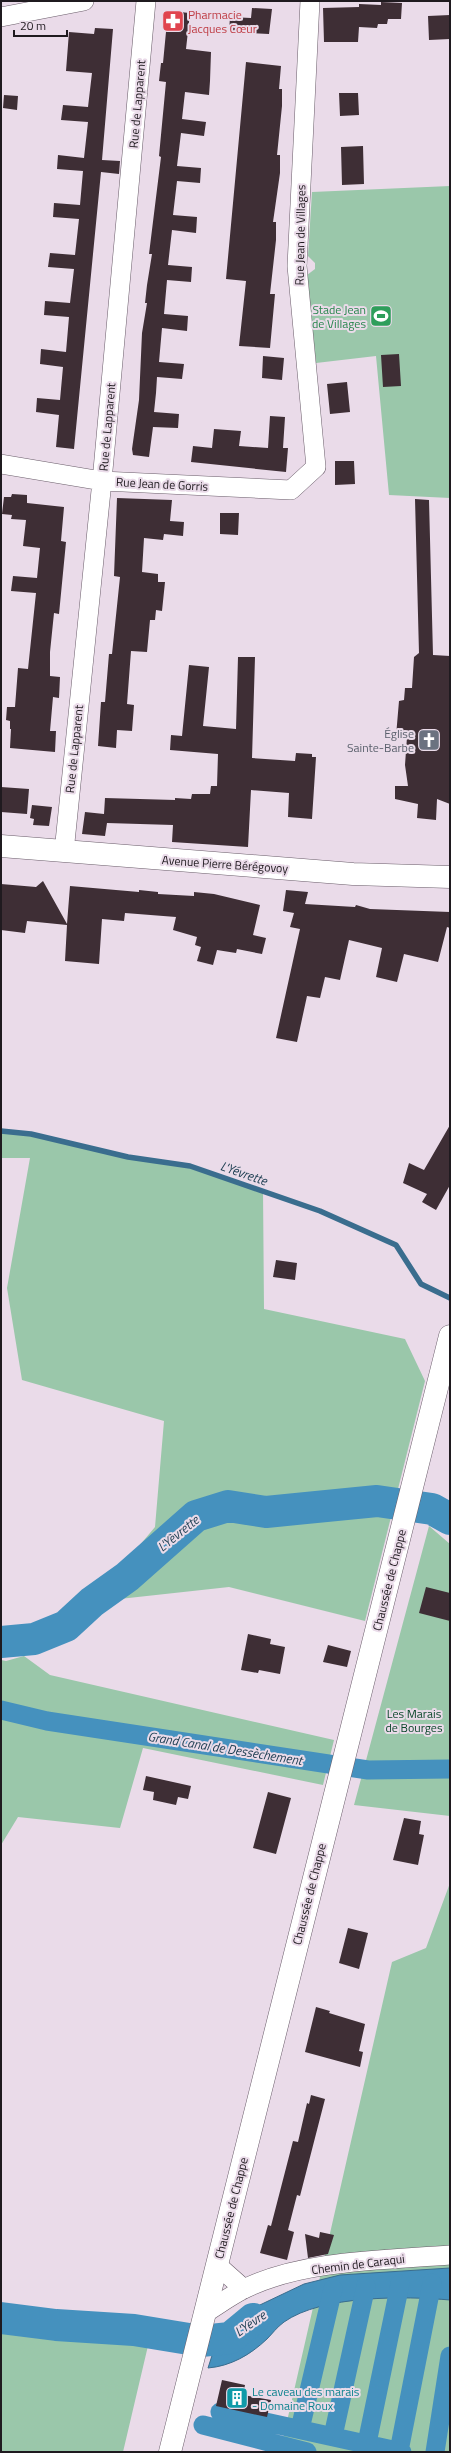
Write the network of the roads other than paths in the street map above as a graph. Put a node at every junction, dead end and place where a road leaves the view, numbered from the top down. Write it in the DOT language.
graph roads {
  1 [pos="84,1"];
  2 [pos="146,1"];
  3 [pos="310,1"];
  4 [pos="1,17"];
  5 [pos="1,464"];
  6 [pos="316,467"];
  7 [pos="102,481"];
  8 [pos="1,846"];
  9 [pos="64,852"];
  10 [pos="450,877"];
  11 [pos="450,1336"];
  12 [pos="450,2255"];
  13 [pos="217,2265"];
  14 [pos="244,2289"];
  15 [pos="204,2317"];
  16 [pos="170,2452"];
  1 -- 4 [label="street"];
  2 -- 7 [label="street, Rue de Lapparent"];
  3 -- 6 [label="street, Rue Jean de Villages"];
  5 -- 7 [label="street, Rue Jean de Gorris"];
  6 -- 7 [label="street, Rue Jean de Gorris"];
  7 -- 9 [label="street, Rue de Lapparent"];
  8 -- 9 [label="main road, Avenue Pierre Bérégovoy"];
  9 -- 10 [label="main road, Avenue Pierre Bérégovoy"];
  11 -- 13 [label="main road, Chaussée de Chappe"];
  12 -- 14 [label="street, Chemin de Caraqui"];
  13 -- 14 [label="street"];
  13 -- 15 [label="main road, Chaussée de Chappe"];
  14 -- 15 [label="street, Chemin de Caraqui"];
  15 -- 16 [label="main road, Chaussée de Chappe"];
}
